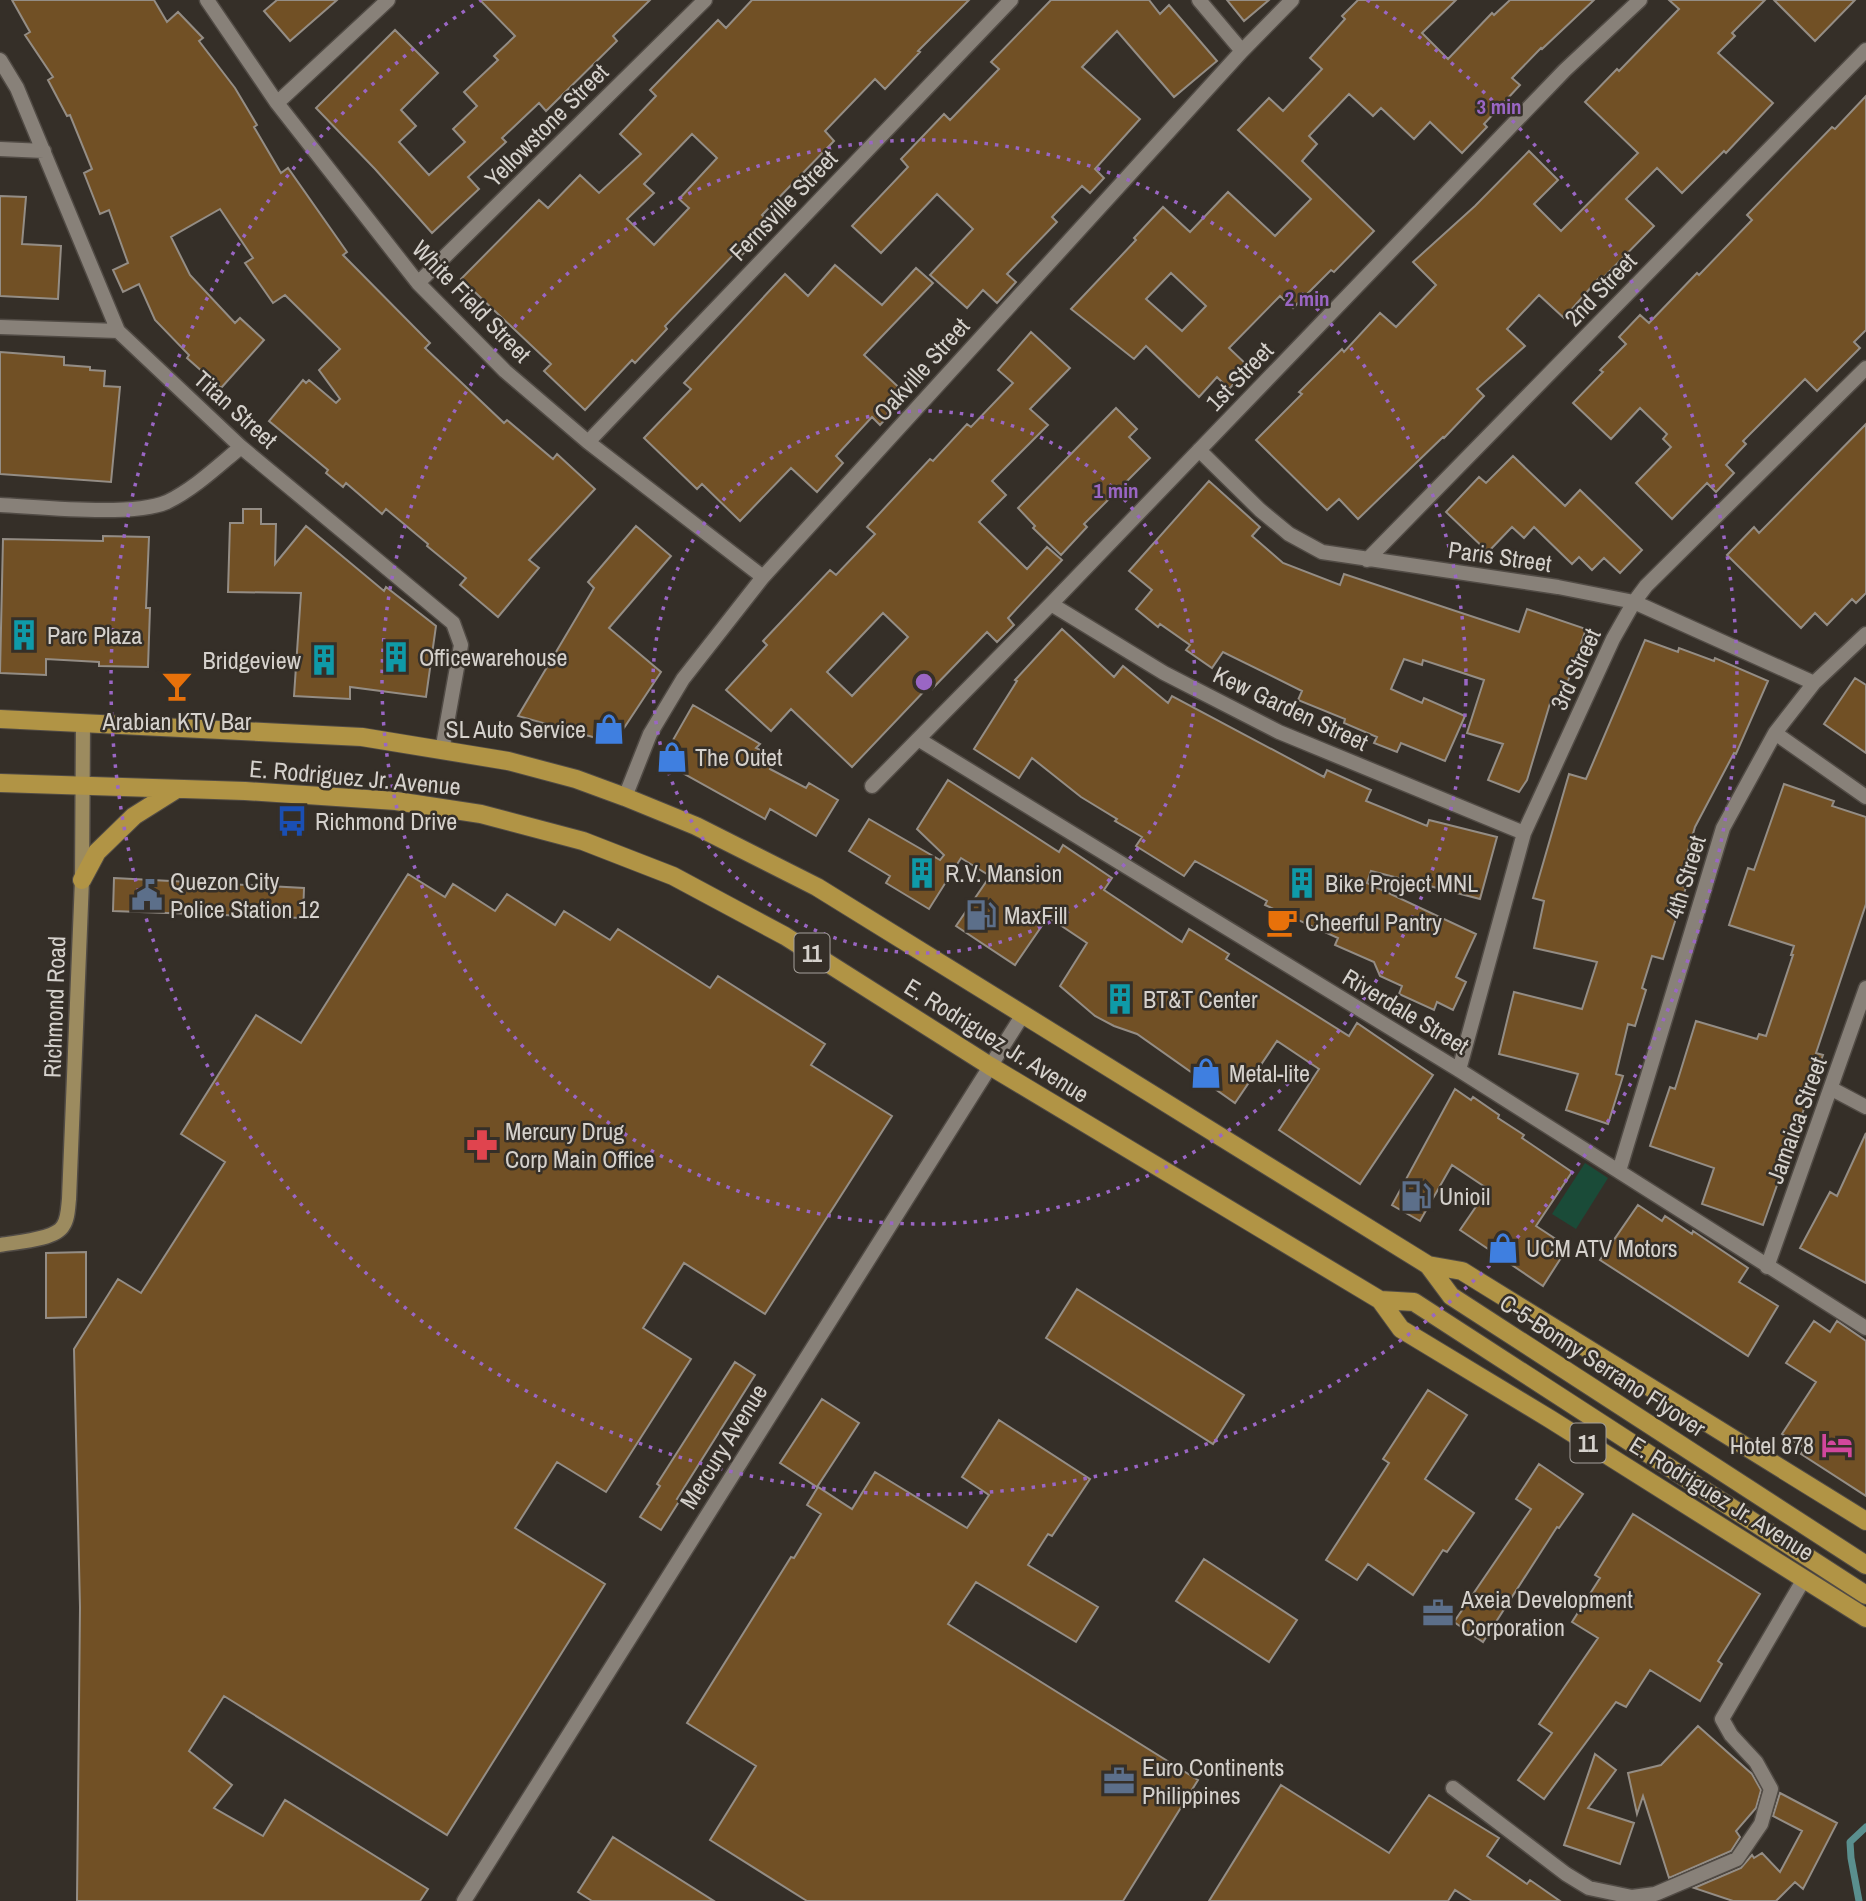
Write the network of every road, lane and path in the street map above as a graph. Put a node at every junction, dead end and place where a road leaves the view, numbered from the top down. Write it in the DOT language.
graph roads {
  1 [pos="207,0"];
  2 [pos="388,0"];
  3 [pos="705,0"];
  4 [pos="1011,0"];
  5 [pos="1199,0"];
  6 [pos="1292,0"];
  7 [pos="1640,0"];
  8 [pos="1866,50"];
  9 [pos="1241,51"];
  10 [pos="0,60"];
  11 [pos="277,103"];
  12 [pos="0,149"];
  13 [pos="44,151"];
  14 [pos="418,283"];
  15 [pos="0,327"];
  16 [pos="118,331"];
  17 [pos="1866,368"];
  18 [pos="588,442"];
  19 [pos="241,447"];
  20 [pos="1199,450"];
  21 [pos="0,505"];
  22 [pos="1367,559"];
  23 [pos="762,577"];
  24 [pos="1633,602"];
  25 [pos="1051,604"];
  26 [pos="1866,635"];
  27 [pos="1814,683"];
  28 [pos="0,719"];
  29 [pos="83,722"];
  30 [pos="1776,733"];
  31 [pos="918,739"];
  32 [pos="442,751"];
  33 [pos="0,783"];
  34 [pos="83,785"];
  35 [pos="872,786"];
  36 [pos="177,789"];
  37 [pos="625,797"];
  38 [pos="1866,797"];
  39 [pos="1524,832"];
  40 [pos="82,880"];
  41 [pos="1866,988"];
  42 [pos="1022,1016"];
  43 [pos="990,1066"];
  44 [pos="1460,1070"];
  45 [pos="1832,1089"];
  46 [pos="1866,1107"];
  47 [pos="1619,1171"];
  48 [pos="0,1245"];
  49 [pos="1427,1265"];
  50 [pos="1767,1267"];
  51 [pos="1380,1300"];
  52 [pos="1866,1328"];
  53 [pos="1866,1521"];
  54 [pos="1866,1565"];
  55 [pos="1804,1579"];
  56 [pos="1866,1595"];
  57 [pos="1866,1618"];
  58 [pos="1453,1788"];
  59 [pos="464,1901"];
  1 -- 11 [label="street, White Field Street"];
  2 -- 11 [label="street"];
  3 -- 14 [label="street, Yellowstone Street"];
  4 -- 18 [label="street, Fernsville Street"];
  5 -- 9 [label="street"];
  6 -- 9 [label="street, Oakville Street"];
  7 -- 20 [label="street, 1st Street"];
  8 -- 22 [label="street, 2nd Street"];
  9 -- 23 [label="street, Oakville Street"];
  10 -- 13 [label="street, Titan Street"];
  11 -- 14 [label="street, White Field Street"];
  12 -- 13 [label="street"];
  13 -- 16 [label="street, Titan Street"];
  14 -- 18 [label="street, White Field Street"];
  15 -- 16 [label="street"];
  16 -- 19 [label="street, Titan Street"];
  17 -- 24 [label="street, 3rd Street"];
  18 -- 23 [label="street, White Field Street"];
  19 -- 21 [label="street"];
  19 -- 32 [label="street, Titan Street"];
  20 -- 22 [label="street, Paris Street"];
  20 -- 25 [label="street, 1st Street"];
  22 -- 24 [label="street, Paris Street"];
  23 -- 37 [label="street, Oakville Street"];
  24 -- 27 [label="street, Paris Street"];
  24 -- 39 [label="street, 3rd Street"];
  25 -- 31 [label="street, 1st Street"];
  25 -- 39 [label="street, Kew Garden Street"];
  26 -- 27 [label="street, 4th Street"];
  27 -- 30 [label="street, 4th Street"];
  28 -- 29 [label="main road, E. Rodriguez Jr. Avenue / 11"];
  29 -- 32 [label="main road, E. Rodriguez Jr. Avenue / 11"];
  29 -- 34 [label="street, Richmond Road"];
  30 -- 38 [label="street"];
  30 -- 47 [label="street, 4th Street"];
  31 -- 35 [label="street, 1st Street"];
  31 -- 44 [label="street, Riverdale Street"];
  32 -- 37 [label="main road, E. Rodriguez Jr. Avenue / 11"];
  33 -- 34 [label="main road, E. Rodriguez Jr. Avenue / 11"];
  34 -- 36 [label="main road, E. Rodriguez Jr. Avenue / 11"];
  34 -- 40 [label="street, Richmond Road"];
  36 -- 40 [label="main road"];
  36 -- 43 [label="main road, E. Rodriguez Jr. Avenue / 11"];
  37 -- 42 [label="main road, E. Rodriguez Jr. Avenue / 11"];
  39 -- 44 [label="street, 3rd Street"];
  40 -- 48 [label="street, Richmond Road"];
  41 -- 45 [label="street, Jamaica Street"];
  42 -- 43 [label="street, Mercury Avenue"];
  42 -- 49 [label="main road, E. Rodriguez Jr. Avenue / 11"];
  43 -- 51 [label="main road, E. Rodriguez Jr. Avenue / 11"];
  43 -- 59 [label="street, Mercury Avenue"];
  44 -- 47 [label="street, Riverdale Street"];
  45 -- 46 [label="street"];
  45 -- 50 [label="street, Jamaica Street"];
  47 -- 50 [label="street, Riverdale Street"];
  49 -- 53 [label="main road, E. Rodriguez Jr. Avenue / 11"];
  49 -- 54 [label="main road, C-5-Bonny Serrano Flyover / 11"];
  50 -- 52 [label="street, Riverdale Street"];
  51 -- 55 [label="main road, E. Rodriguez Jr. Avenue / 11"];
  51 -- 56 [label="main road, C-5-Bonny Serrano Flyover / 11"];
  55 -- 57 [label="main road, E. Rodriguez Jr. Avenue / 11"];
  55 -- 58 [label="street"];
}
